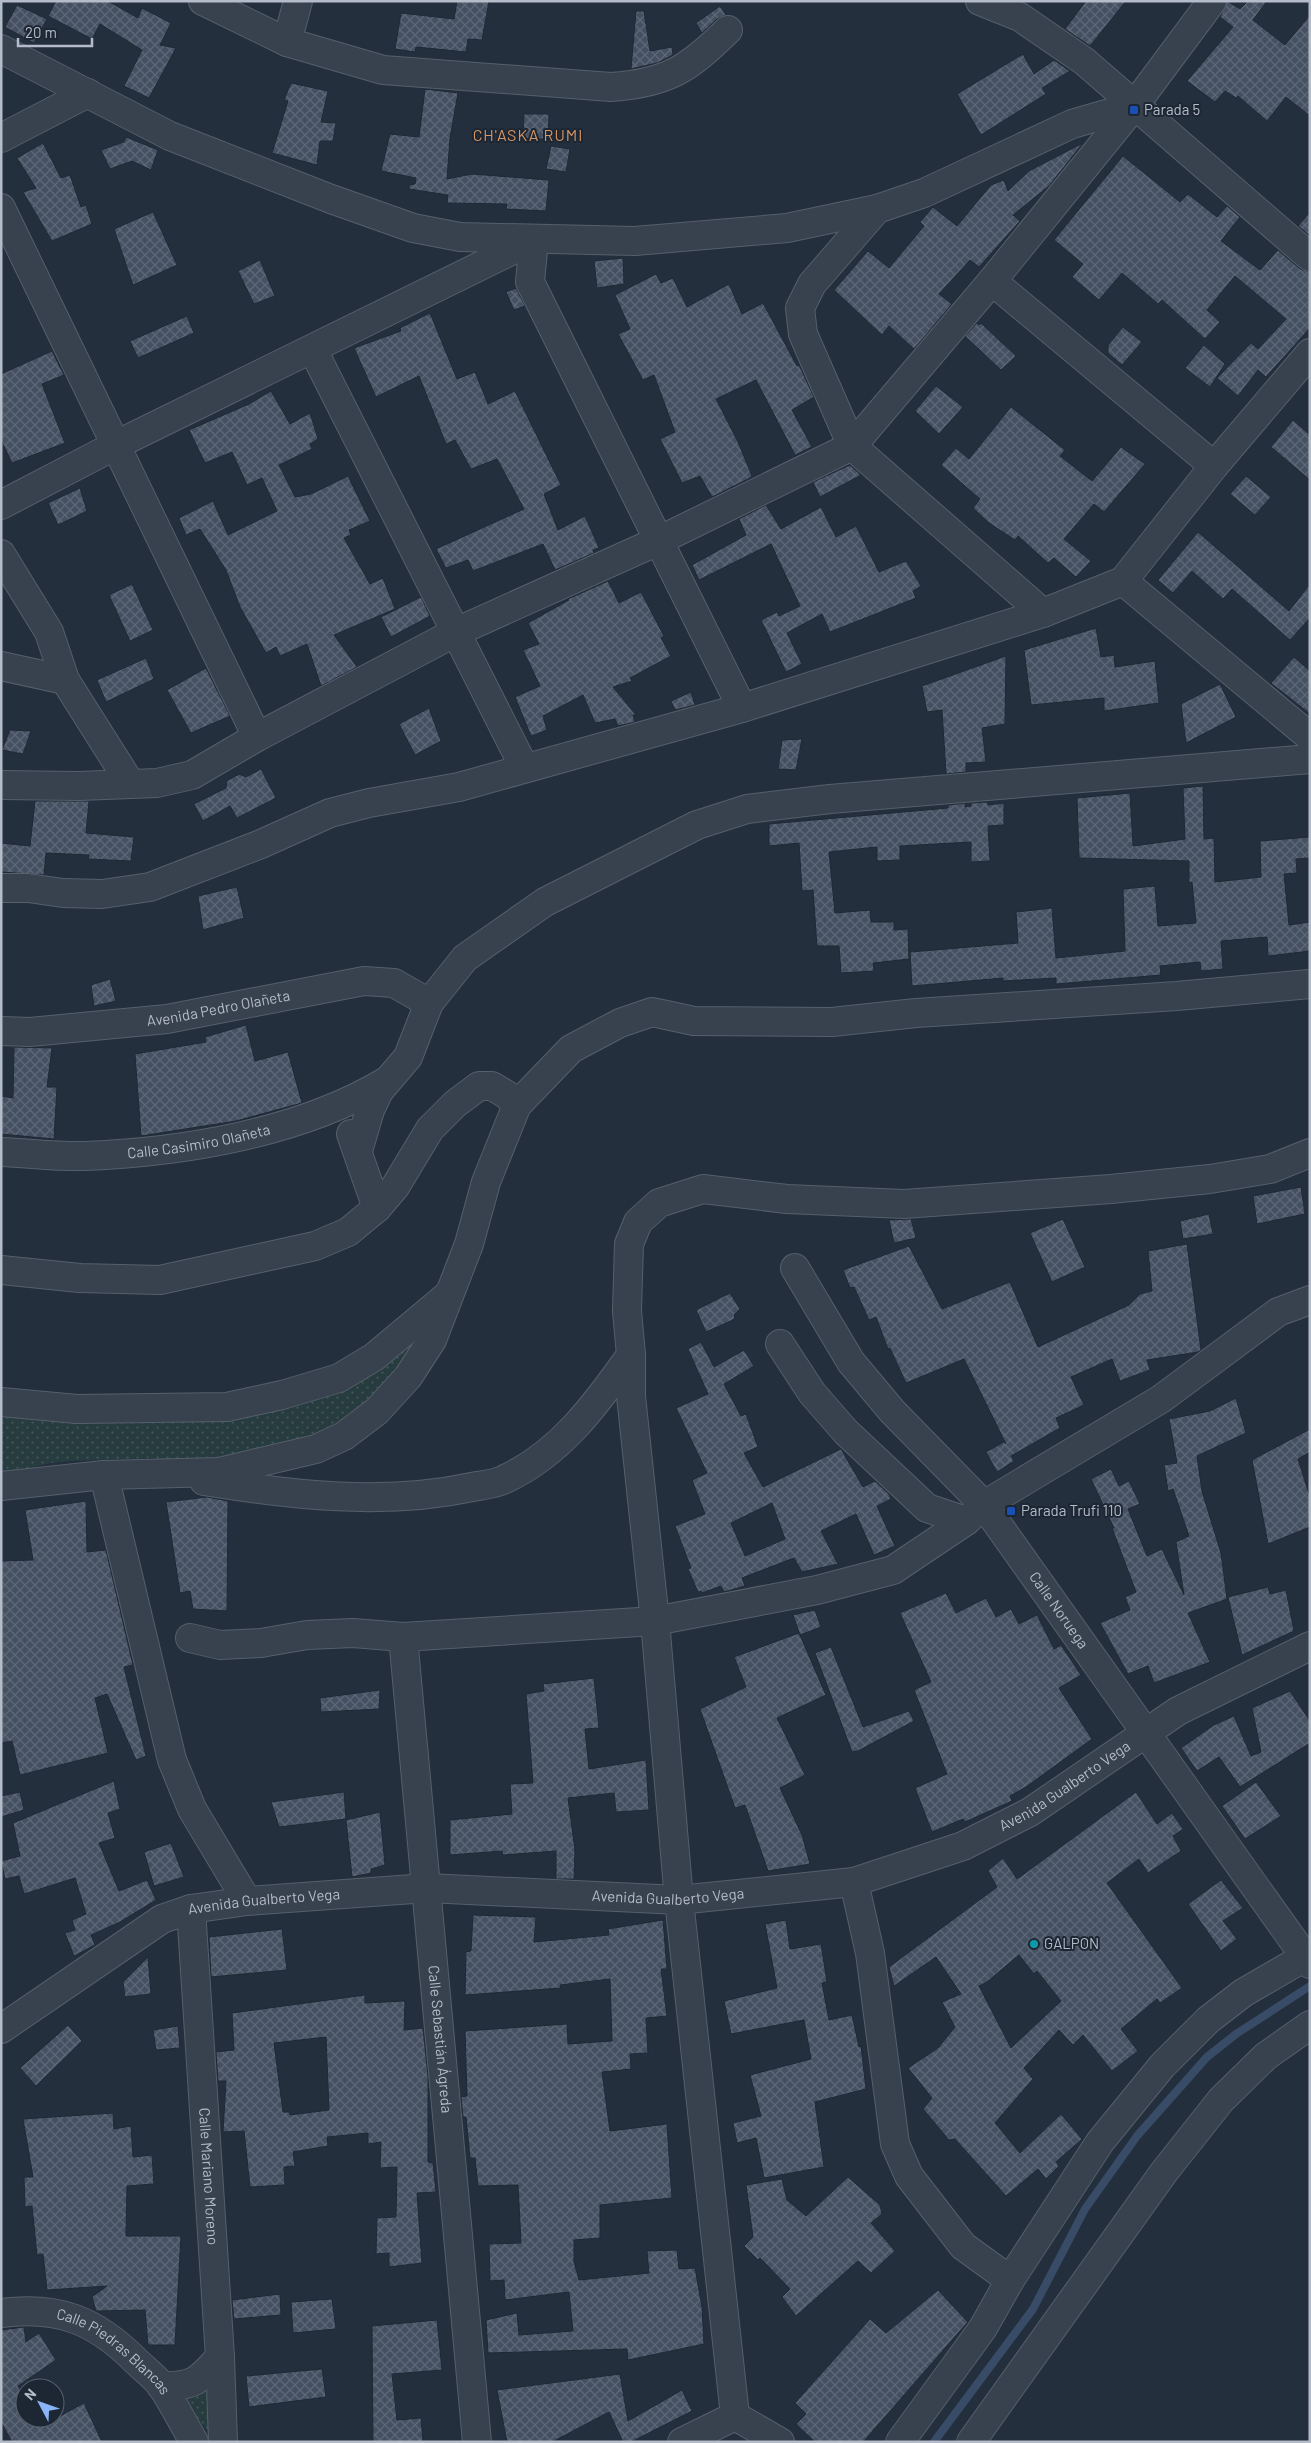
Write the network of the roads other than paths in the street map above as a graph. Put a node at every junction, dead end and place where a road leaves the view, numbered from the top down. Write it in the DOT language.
graph roads {
  1 [pos="203,1"];
  2 [pos="298,1"];
  3 [pos="980,1"];
  4 [pos="1212,1"];
  5 [pos="728,30"];
  6 [pos="287,42"];
  7 [pos="1,49"];
  8 [pos="88,93"];
  9 [pos="1134,106"];
  10 [pos="1,138"];
  11 [pos="1,208"];
  12 [pos="878,209"];
  13 [pos="534,240"];
  14 [pos="1310,257"];
  15 [pos="992,281"];
  16 [pos="314,350"];
  17 [pos="1310,353"];
  18 [pos="116,445"];
  19 [pos="852,446"];
  20 [pos="1214,466"];
  21 [pos="1,505"];
  22 [pos="658,541"];
  23 [pos="1,554"];
  24 [pos="1123,581"];
  25 [pos="1043,613"];
  26 [pos="456,632"];
  27 [pos="1,666"];
  28 [pos="65,680"];
  29 [pos="742,708"];
  30 [pos="257,737"];
  31 [pos="1310,737"];
  32 [pos="1310,758"];
  33 [pos="524,767"];
  34 [pos="130,783"];
  35 [pos="1,785"];
  36 [pos="1,888"];
  37 [pos="1310,984"];
  38 [pos="430,1003"];
  39 [pos="1,1031"];
  40 [pos="386,1081"];
  41 [pos="517,1105"];
  42 [pos="339,1106"];
  43 [pos="358,1151"];
  44 [pos="1,1152"];
  45 [pos="1310,1153"];
  46 [pos="377,1208"];
  47 [pos="795,1268"];
  48 [pos="1,1270"];
  49 [pos="452,1292"];
  50 [pos="1310,1300"];
  51 [pos="780,1344"];
  52 [pos="631,1355"];
  53 [pos="1,1402"];
  54 [pos="150,1473"];
  55 [pos="104,1476"];
  56 [pos="1,1486"];
  57 [pos="975,1513"];
  58 [pos="656,1621"];
  59 [pos="403,1637"];
  60 [pos="190,1638"];
  61 [pos="1310,1646"];
  62 [pos="1145,1734"];
  63 [pos="854,1882"];
  64 [pos="426,1888"];
  65 [pos="679,1900"];
  66 [pos="247,1901"];
  67 [pos="191,1909"];
  68 [pos="1308,1958"];
  69 [pos="1310,2025"];
  70 [pos="1,2029"];
  71 [pos="1010,2280"];
  72 [pos="1,2314"];
  73 [pos="220,2357"];
  74 [pos="161,2386"];
  75 [pos="735,2416"];
  76 [pos="194,2442"];
  77 [pos="223,2442"];
  78 [pos="477,2442"];
  79 [pos="682,2442"];
  80 [pos="780,2442"];
  81 [pos="900,2442"];
  82 [pos="971,2442"];
  1 -- 6 [label="street"];
  2 -- 6 [label="street"];
  3 -- 9 [label="street"];
  4 -- 9 [label="street"];
  5 -- 6 [label="street"];
  7 -- 8 [label="street"];
  8 -- 10 [label="street"];
  8 -- 13 [label="street"];
  9 -- 12 [label="street"];
  9 -- 14 [label="street"];
  9 -- 15 [label="street"];
  11 -- 18 [label="street"];
  12 -- 13 [label="street"];
  12 -- 19 [label="street"];
  13 -- 16 [label="street"];
  13 -- 22 [label="street"];
  15 -- 19 [label="street"];
  15 -- 20 [label="street"];
  16 -- 18 [label="street"];
  16 -- 26 [label="street"];
  17 -- 20 [label="street"];
  18 -- 21 [label="street"];
  18 -- 30 [label="street"];
  19 -- 22 [label="street"];
  19 -- 25 [label="street"];
  20 -- 24 [label="street"];
  22 -- 26 [label="street"];
  22 -- 29 [label="street"];
  23 -- 28 [label="street"];
  24 -- 25 [label="street"];
  24 -- 31 [label="street"];
  25 -- 29 [label="street"];
  26 -- 30 [label="street"];
  26 -- 33 [label="street"];
  27 -- 28 [label="street"];
  28 -- 34 [label="street"];
  29 -- 33 [label="street"];
  30 -- 34 [label="street"];
  32 -- 38 [label="street"];
  33 -- 36 [label="street"];
  34 -- 35 [label="street"];
  37 -- 41 [label="street"];
  38 -- 39 [label="street, Avenida Pedro Olañeta"];
  38 -- 40 [label="street"];
  40 -- 42 [label="street, Calle Casimiro Olañeta"];
  40 -- 43 [label="street"];
  41 -- 46 [label="street"];
  41 -- 49 [label="street"];
  42 -- 43 [label="street"];
  42 -- 44 [label="street, Calle Casimiro Olañeta"];
  43 -- 46 [label="street"];
  45 -- 52 [label="street"];
  46 -- 48 [label="street"];
  47 -- 57 [label="street, Calle Noruega"];
  49 -- 53 [label="street"];
  49 -- 54 [label="street"];
  50 -- 57 [label="street"];
  51 -- 57 [label="street"];
  52 -- 54 [label="street"];
  52 -- 58 [label="street"];
  54 -- 55 [label="street"];
  55 -- 56 [label="street"];
  55 -- 66 [label="street"];
  57 -- 58 [label="street"];
  57 -- 62 [label="street, Calle Noruega"];
  58 -- 59 [label="street"];
  58 -- 65 [label="street"];
  59 -- 60 [label="street"];
  59 -- 64 [label="street, Calle Sebastián Ágreda"];
  61 -- 62 [label="street, Avenida Gualberto Vega"];
  62 -- 63 [label="street, Avenida Gualberto Vega"];
  62 -- 68 [label="street, Calle Noruega"];
  63 -- 65 [label="street, Avenida Gualberto Vega"];
  63 -- 71 [label="street"];
  64 -- 65 [label="street, Avenida Gualberto Vega"];
  64 -- 66 [label="street, Avenida Gualberto Vega"];
  64 -- 78 [label="street, Calle Sebastián Ágreda"];
  65 -- 75 [label="street"];
  66 -- 67 [label="street, Avenida Gualberto Vega"];
  67 -- 70 [label="street, Avenida Gualberto Vega"];
  67 -- 73 [label="street, Calle Mariano Moreno"];
  68 -- 71 [label="street"];
  69 -- 82 [label="street"];
  71 -- 81 [label="street"];
  72 -- 74 [label="street, Calle Piedras Blancas"];
  73 -- 74 [label="street"];
  73 -- 77 [label="street, Calle Mariano Moreno"];
  74 -- 76 [label="street, Calle Piedras Blancas"];
  75 -- 79 [label="street"];
  75 -- 80 [label="street"];
}
